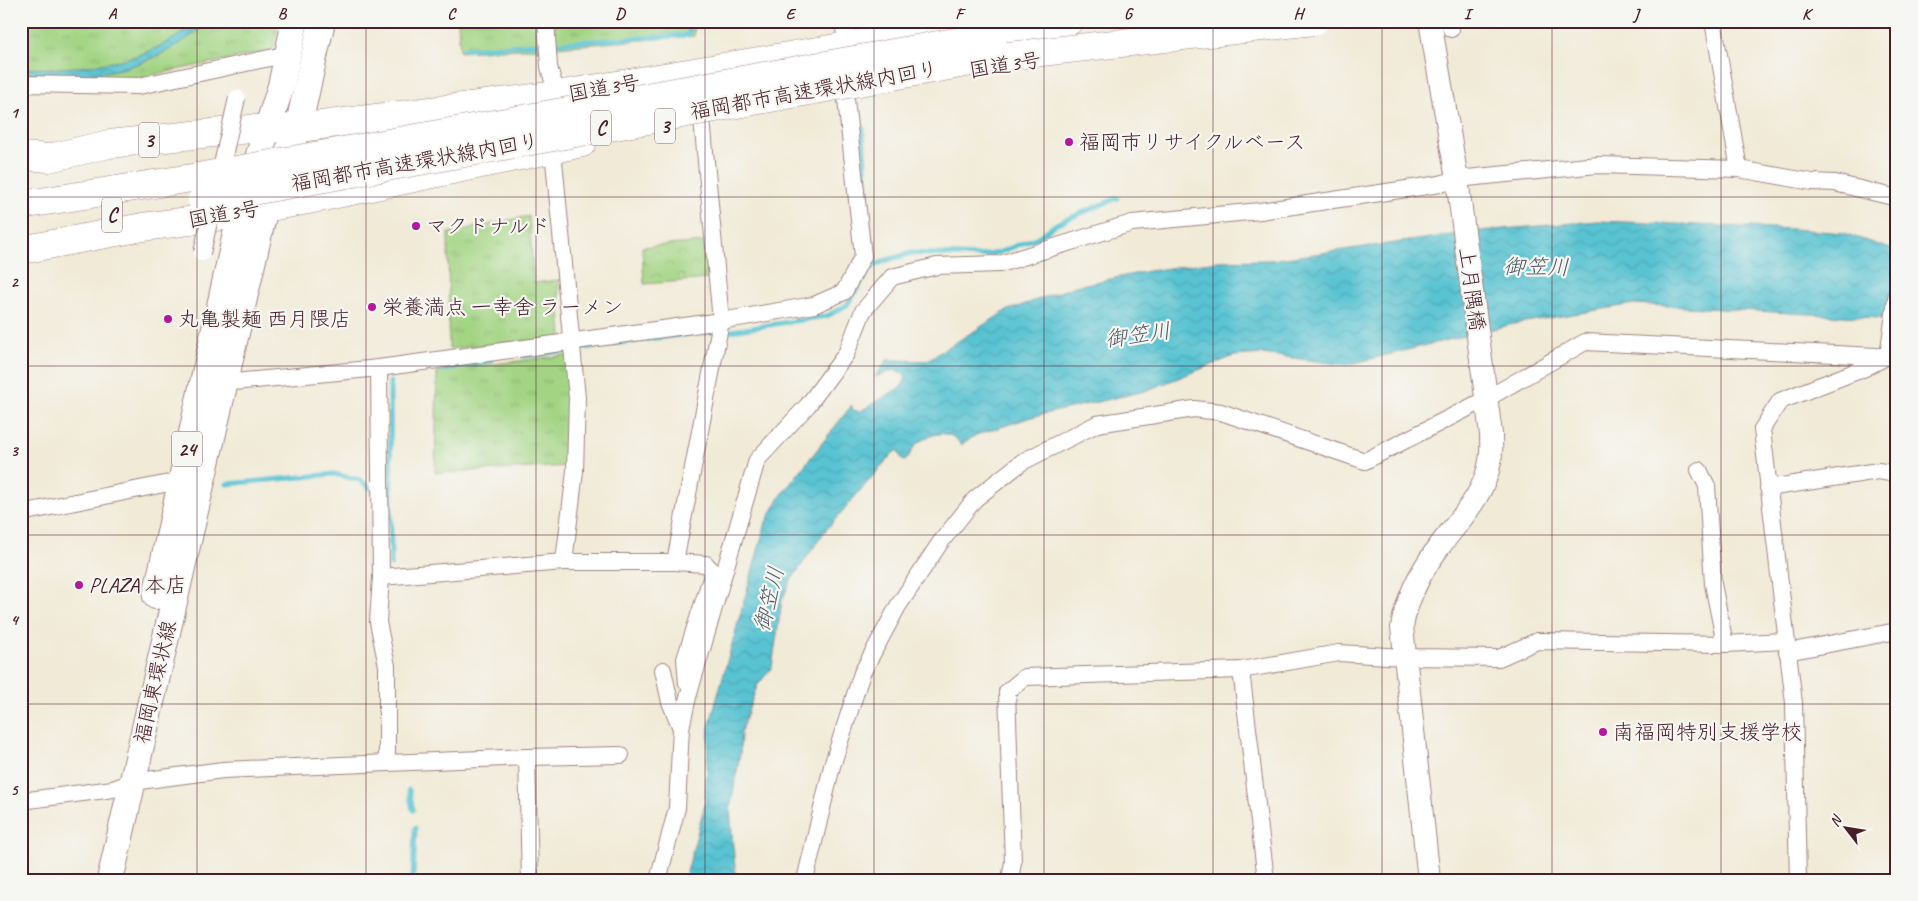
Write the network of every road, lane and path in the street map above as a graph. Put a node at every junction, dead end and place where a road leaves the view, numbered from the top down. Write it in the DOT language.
graph roads {
  1 [pos="295,21"];
  2 [pos="322,21"];
  3 [pos="546,21"];
  4 [pos="1050,21"];
  5 [pos="1069,21"];
  6 [pos="1192,21"];
  7 [pos="1313,21"];
  8 [pos="1713,21"];
  9 [pos="1443,24"];
  10 [pos="845,34"];
  11 [pos="989,38"];
  12 [pos="288,54"];
  13 [pos="21,84"];
  14 [pos="845,90"];
  15 [pos="557,96"];
  16 [pos="237,98"];
  17 [pos="702,119"];
  18 [pos="266,128"];
  19 [pos="298,128"];
  20 [pos="553,151"];
  21 [pos="21,156"];
  22 [pos="49,158"];
  23 [pos="21,168"];
  24 [pos="1739,168"];
  25 [pos="1812,182"];
  26 [pos="1458,186"];
  27 [pos="1897,198"];
  28 [pos="21,206"];
  29 [pos="1897,208"];
  30 [pos="253,209"];
  31 [pos="143,227"];
  32 [pos="21,230"];
  33 [pos="21,240"];
  34 [pos="21,250"];
  35 [pos="202,253"];
  36 [pos="1897,292"];
  37 [pos="721,321"];
  38 [pos="572,342"];
  39 [pos="1891,354"];
  40 [pos="379,368"];
  41 [pos="224,383"];
  42 [pos="1486,392"];
  43 [pos="1699,470"];
  44 [pos="1897,474"];
  45 [pos="179,481"];
  46 [pos="1768,488"];
  47 [pos="21,513"];
  48 [pos="564,562"];
  49 [pos="675,562"];
  50 [pos="381,576"];
  51 [pos="1897,631"];
  52 [pos="1724,644"];
  53 [pos="1786,646"];
  54 [pos="1403,657"];
  55 [pos="663,670"];
  56 [pos="1241,670"];
  57 [pos="688,697"];
  58 [pos="681,728"];
  59 [pos="621,755"];
  60 [pos="528,757"];
  61 [pos="387,762"];
  62 [pos="122,785"];
  63 [pos="21,801"];
  64 [pos="92,880"];
  65 [pos="110,880"];
  66 [pos="530,880"];
  67 [pos="658,880"];
  68 [pos="805,880"];
  69 [pos="1010,880"];
  70 [pos="1266,880"];
  71 [pos="1429,880"];
  72 [pos="1798,880"];
  1 -- 12 [label="main road, 24"];
  2 -- 19 [label="main road, 福岡東環状線 / 24"];
  3 -- 15 [label="street"];
  4 -- 11 [label="highway, C"];
  5 -- 11 [label="highway"];
  6 -- 11 [label="highway, bridge"];
  7 -- 11 [label="highway, 福岡都市高速環状線内回り / C, bridge"];
  7 -- 14 [label="highway, 国道3号 / 3"];
  8 -- 24 [label="street"];
  9 -- 26 [label="street, 上月隅橋"];
  10 -- 11 [label="highway, 国道3号 / 3"];
  10 -- 15 [label="highway, 国道3号 / 3"];
  11 -- 28 [label="highway, C, bridge"];
  11 -- 32 [label="highway, 福岡都市高速環状線内回り / C, bridge"];
  12 -- 13 [label="street"];
  12 -- 18 [label="main road, 24"];
  14 -- 17 [label="highway, 国道3号 / 3"];
  14 -- 37 [label="street"];
  15 -- 19 [label="highway, 国道3号 / 3"];
  16 -- 35 [label="street, bridge"];
  17 -- 20 [label="highway, 国道3号 / 3"];
  17 -- 37 [label="street"];
  18 -- 19 [label="highway, 国道3号 / 3"];
  18 -- 22 [label="highway, 国道3号 / 3"];
  18 -- 30 [label="main road, 24"];
  19 -- 30 [label="main road, 福岡東環状線 / 24"];
  20 -- 30 [label="highway, 国道3号 / 3"];
  20 -- 38 [label="street"];
  21 -- 22 [label="highway, 国道3号 / 3"];
  22 -- 23 [label="highway, 3"];
  24 -- 25 [label="street"];
  24 -- 26 [label="street"];
  25 -- 27 [label="street"];
  25 -- 29 [label="street"];
  26 -- 42 [label="street, 上月隅橋"];
  26 -- 57 [label="street"];
  30 -- 31 [label="highway, 国道3号 / 3"];
  30 -- 41 [label="main road, 福岡東環状線 / 24"];
  30 -- 45 [label="main road, 24"];
  31 -- 33 [label="highway, 3"];
  31 -- 34 [label="highway, 国道3号 / 3"];
  36 -- 39 [label="street"];
  37 -- 38 [label="street"];
  37 -- 49 [label="street"];
  38 -- 40 [label="street"];
  38 -- 48 [label="street"];
  39 -- 42 [label="street"];
  39 -- 46 [label="street"];
  40 -- 41 [label="street"];
  40 -- 50 [label="street"];
  41 -- 62 [label="main road, 福岡東環状線 / 24"];
  42 -- 54 [label="street, 上月隅橋"];
  42 -- 68 [label="street"];
  43 -- 52 [label="street"];
  44 -- 46 [label="street"];
  45 -- 47 [label="street"];
  45 -- 62 [label="main road, 24"];
  46 -- 53 [label="street"];
  48 -- 49 [label="street"];
  48 -- 50 [label="street"];
  49 -- 57 [label="street"];
  50 -- 61 [label="street"];
  51 -- 53 [label="street"];
  52 -- 53 [label="street"];
  52 -- 54 [label="street"];
  53 -- 72 [label="street"];
  54 -- 56 [label="street"];
  54 -- 71 [label="street, 上月隅橋"];
  55 -- 58 [label="street"];
  56 -- 69 [label="street"];
  56 -- 70 [label="street"];
  57 -- 58 [label="street"];
  58 -- 67 [label="street"];
  59 -- 60 [label="street"];
  60 -- 61 [label="street"];
  60 -- 66 [label="street"];
  61 -- 62 [label="street"];
  62 -- 63 [label="street"];
  62 -- 64 [label="main road, 24"];
  62 -- 65 [label="main road, 福岡東環状線 / 24"];
}
